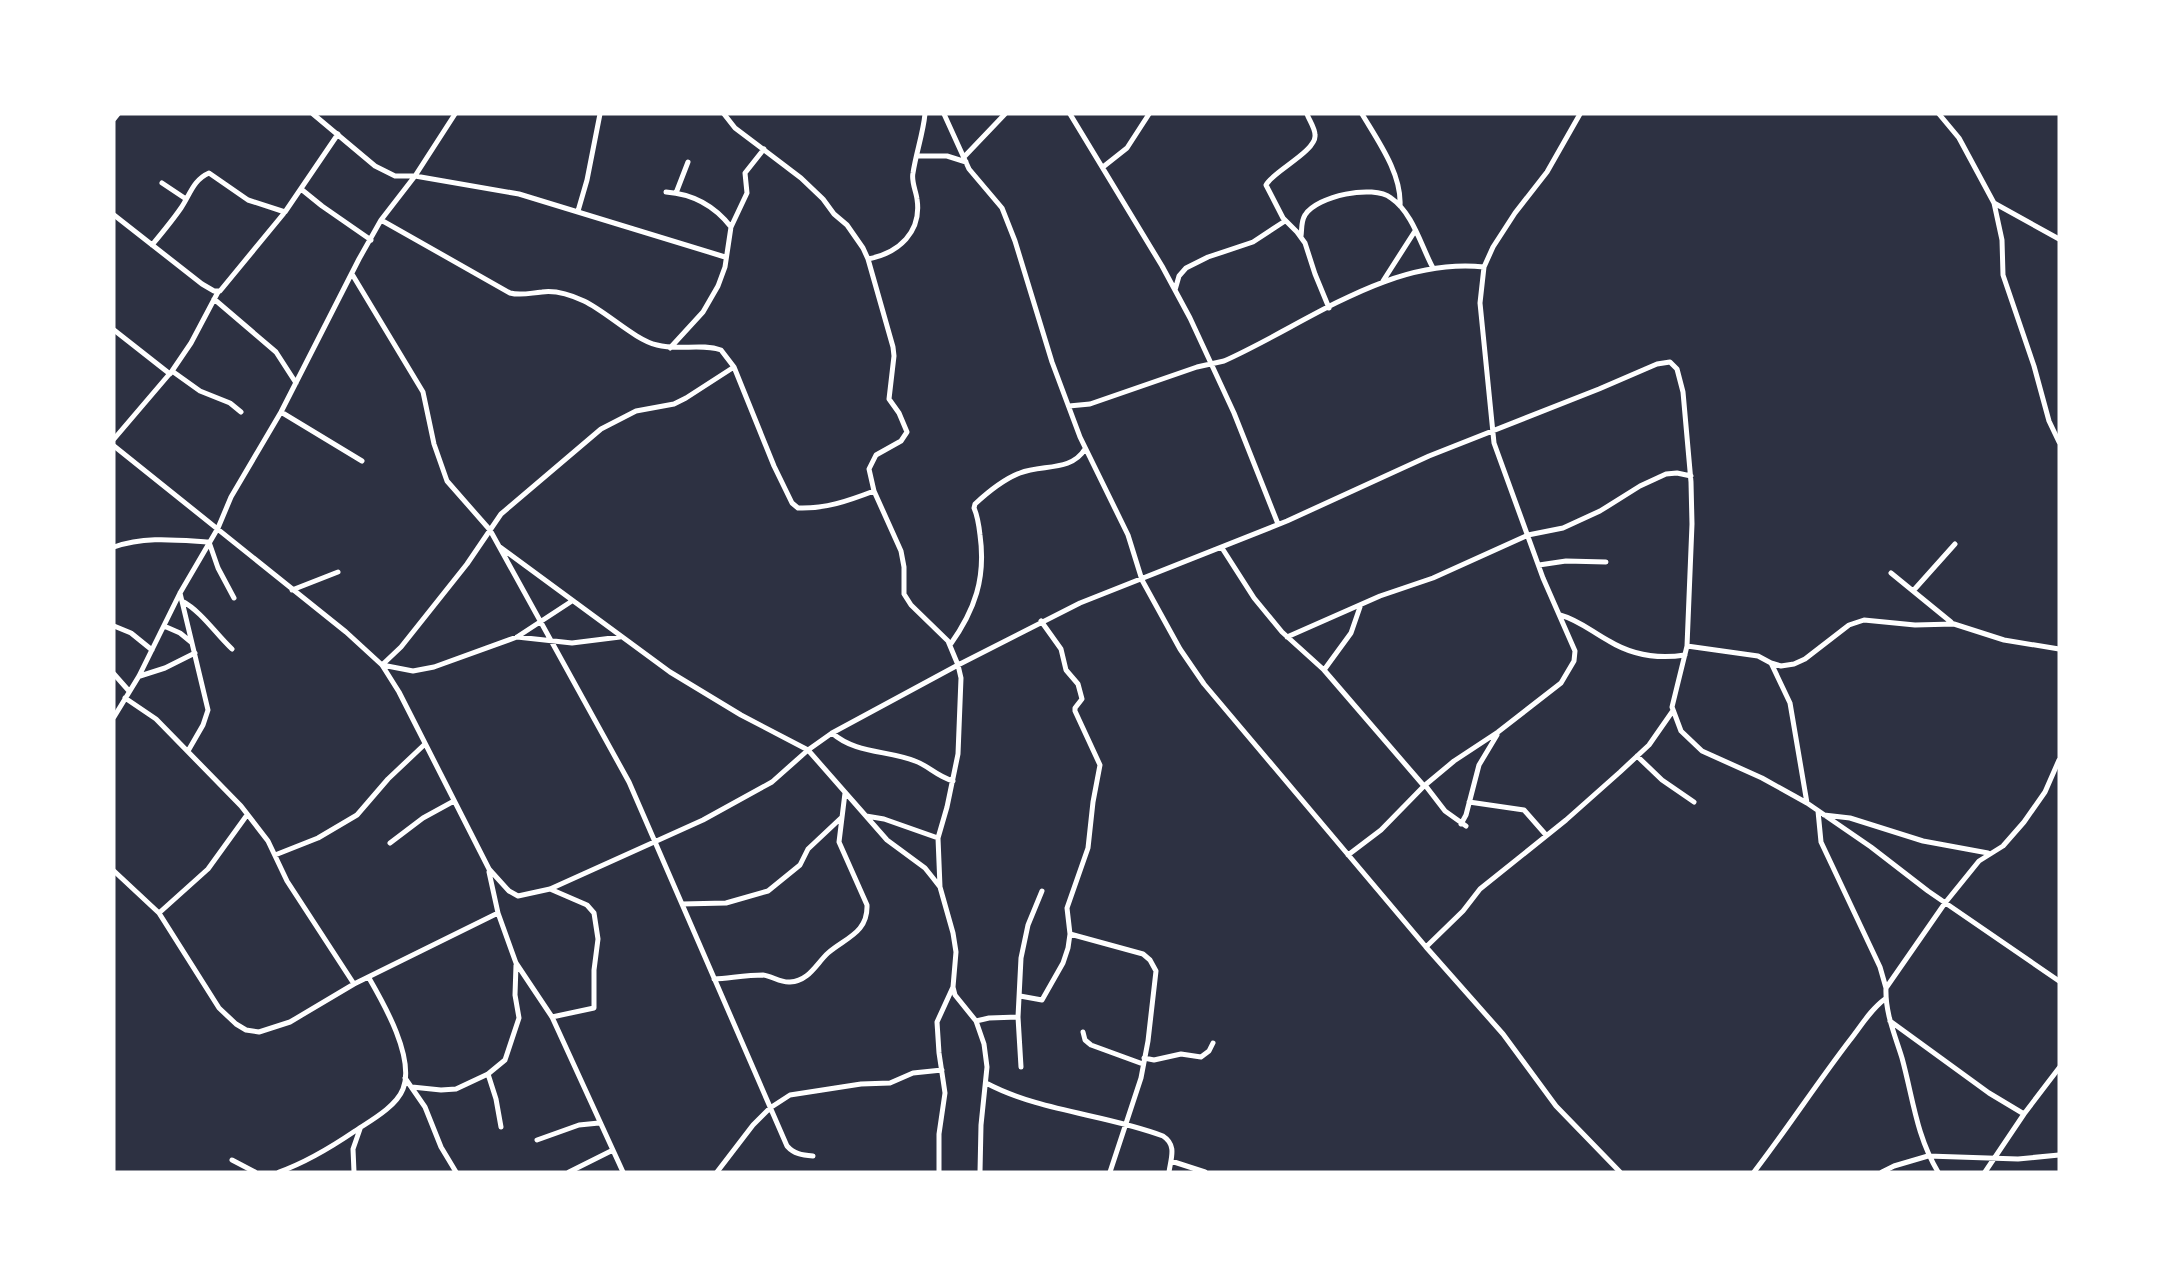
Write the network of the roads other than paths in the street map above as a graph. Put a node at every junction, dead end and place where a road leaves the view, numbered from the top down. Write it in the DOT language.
graph roads {
  1 [pos="118,114"];
  2 [pos="313,114"];
  3 [pos="455,114"];
  4 [pos="600,114"];
  5 [pos="724,114"];
  6 [pos="925,114"];
  7 [pos="944,114"];
  8 [pos="1005,114"];
  9 [pos="1070,114"];
  10 [pos="1149,114"];
  11 [pos="1307,114"];
  12 [pos="1362,114"];
  13 [pos="1580,114"];
  14 [pos="1939,114"];
  15 [pos="114,119"];
  16 [pos="338,134"];
  17 [pos="764,149"];
  18 [pos="917,156"];
  19 [pos="965,160"];
  20 [pos="688,162"];
  21 [pos="1102,167"];
  22 [pos="415,176"];
  23 [pos="162,183"];
  24 [pos="301,188"];
  25 [pos="666,192"];
  26 [pos="676,193"];
  27 [pos="186,199"];
  28 [pos="1994,203"];
  29 [pos="1400,206"];
  30 [pos="578,211"];
  31 [pos="285,212"];
  32 [pos="114,215"];
  33 [pos="381,220"];
  34 [pos="1285,221"];
  35 [pos="731,227"];
  36 [pos="1415,231"];
  37 [pos="1301,236"];
  38 [pos="2059,239"];
  39 [pos="371,240"];
  40 [pos="152,245"];
  41 [pos="725,257"];
  42 [pos="868,259"];
  43 [pos="1484,267"];
  44 [pos="1433,268"];
  45 [pos="352,274"];
  46 [pos="1383,281"];
  47 [pos="1175,290"];
  48 [pos="218,292"];
  49 [pos="214,299"];
  50 [pos="1329,308"];
  51 [pos="114,330"];
  52 [pos="670,348"];
  53 [pos="1210,364"];
  54 [pos="734,368"];
  55 [pos="171,372"];
  56 [pos="296,383"];
  57 [pos="1069,406"];
  58 [pos="241,412"];
  59 [pos="281,412"];
  60 [pos="1493,430"];
  61 [pos="114,439"];
  62 [pos="2059,442"];
  63 [pos="114,446"];
  64 [pos="1085,449"];
  65 [pos="362,461"];
  66 [pos="1691,476"];
  67 [pos="874,491"];
  68 [pos="1278,524"];
  69 [pos="218,528"];
  70 [pos="490,530"];
  71 [pos="1528,535"];
  72 [pos="209,542"];
  73 [pos="1955,544"];
  74 [pos="114,547"];
  75 [pos="500,547"];
  76 [pos="1222,548"];
  77 [pos="1606,562"];
  78 [pos="1539,565"];
  79 [pos="338,572"];
  80 [pos="1891,573"];
  81 [pos="1142,580"];
  82 [pos="292,590"];
  83 [pos="1913,591"];
  84 [pos="180,593"];
  85 [pos="234,598"];
  86 [pos="182,601"];
  87 [pos="572,601"];
  88 [pos="1360,607"];
  89 [pos="1560,615"];
  90 [pos="1041,621"];
  91 [pos="541,622"];
  92 [pos="1954,624"];
  93 [pos="114,626"];
  94 [pos="164,626"];
  95 [pos="517,637"];
  96 [pos="620,637"];
  97 [pos="1287,637"];
  98 [pos="553,641"];
  99 [pos="193,643"];
  100 [pos="950,645"];
  101 [pos="1687,646"];
  102 [pos="232,649"];
  103 [pos="2059,649"];
  104 [pos="152,650"];
  105 [pos="195,653"];
  106 [pos="1685,655"];
  107 [pos="1771,663"];
  108 [pos="382,665"];
  109 [pos="958,665"];
  110 [pos="1324,670"];
  111 [pos="114,674"];
  112 [pos="139,676"];
  113 [pos="130,691"];
  114 [pos="125,698"];
  115 [pos="1672,712"];
  116 [pos="114,717"];
  117 [pos="1498,732"];
  118 [pos="832,733"];
  119 [pos="425,744"];
  120 [pos="808,750"];
  121 [pos="188,751"];
  122 [pos="1637,756"];
  123 [pos="2059,760"];
  124 [pos="953,782"];
  125 [pos="1424,785"];
  126 [pos="845,793"];
  127 [pos="454,801"];
  128 [pos="1694,802"];
  129 [pos="1469,803"];
  130 [pos="1807,803"];
  131 [pos="1818,811"];
  132 [pos="247,815"];
  133 [pos="1824,815"];
  134 [pos="866,816"];
  135 [pos="842,818"];
  136 [pos="1546,835"];
  137 [pos="938,838"];
  138 [pos="654,842"];
  139 [pos="390,843"];
  140 [pos="1990,853"];
  141 [pos="275,855"];
  142 [pos="1348,855"];
  143 [pos="489,869"];
  144 [pos="114,871"];
  145 [pos="940,887"];
  146 [pos="550,889"];
  147 [pos="1042,891"];
  148 [pos="1945,903"];
  149 [pos="682,904"];
  150 [pos="159,913"];
  151 [pos="498,913"];
  152 [pos="1070,934"];
  153 [pos="1426,947"];
  154 [pos="516,964"];
  155 [pos="369,978"];
  156 [pos="714,979"];
  157 [pos="2059,981"];
  158 [pos="355,984"];
  159 [pos="953,987"];
  160 [pos="1886,988"];
  161 [pos="1020,996"];
  162 [pos="1885,999"];
  163 [pos="552,1017"];
  164 [pos="1018,1017"];
  165 [pos="976,1021"];
  166 [pos="1890,1021"];
  167 [pos="1083,1032"];
  168 [pos="1213,1043"];
  169 [pos="1144,1061"];
  170 [pos="1021,1067"];
  171 [pos="2059,1068"];
  172 [pos="942,1070"];
  173 [pos="488,1073"];
  174 [pos="405,1078"];
  175 [pos="986,1083"];
  176 [pos="412,1087"];
  177 [pos="770,1108"];
  178 [pos="2024,1114"];
  179 [pos="599,1123"];
  180 [pos="1126,1124"];
  181 [pos="361,1127"];
  182 [pos="501,1127"];
  183 [pos="537,1140"];
  184 [pos="613,1150"];
  185 [pos="2059,1155"];
  186 [pos="813,1156"];
  187 [pos="1928,1156"];
  188 [pos="1994,1157"];
  189 [pos="232,1160"];
  190 [pos="1171,1161"];
  191 [pos="1195,1170"];
  192 [pos="254,1172"];
  193 [pos="279,1172"];
  194 [pos="354,1172"];
  195 [pos="456,1172"];
  196 [pos="569,1172"];
  197 [pos="622,1172"];
  198 [pos="717,1172"];
  199 [pos="939,1172"];
  200 [pos="980,1172"];
  201 [pos="1110,1172"];
  202 [pos="1169,1172"];
  203 [pos="1205,1172"];
  204 [pos="1620,1172"];
  205 [pos="1754,1172"];
  206 [pos="1882,1172"];
  207 [pos="1938,1172"];
  208 [pos="1986,1172"];
  1 -- 15 [label="street"];
  2 -- 16 [label="street"];
  3 -- 22 [label="street"];
  4 -- 30 [label="street"];
  5 -- 17 [label="street"];
  6 -- 18 [label="street"];
  7 -- 19 [label="street"];
  8 -- 19 [label="street"];
  9 -- 21 [label="street"];
  10 -- 21 [label="street"];
  11 -- 34 [label="street"];
  12 -- 29 [label="street"];
  13 -- 43 [label="street"];
  14 -- 28 [label="street"];
  16 -- 22 [label="street"];
  16 -- 24 [label="street"];
  17 -- 35 [label="street"];
  17 -- 42 [label="street"];
  18 -- 19 [label="street"];
  18 -- 42 [label="street"];
  19 -- 57 [label="street"];
  20 -- 26 [label="street"];
  21 -- 47 [label="street"];
  22 -- 30 [label="street"];
  22 -- 33 [label="street"];
  23 -- 27 [label="street"];
  24 -- 31 [label="street"];
  24 -- 39 [label="street"];
  25 -- 26 [label="street"];
  26 -- 35 [label="street"];
  27 -- 31 [label="street"];
  27 -- 40 [label="street"];
  28 -- 38 [label="street"];
  28 -- 62 [label="street"];
  29 -- 36 [label="street"];
  29 -- 37 [label="street"];
  30 -- 41 [label="street"];
  31 -- 48 [label="street"];
  32 -- 40 [label="street"];
  33 -- 39 [label="street"];
  33 -- 52 [label="street"];
  34 -- 37 [label="street"];
  34 -- 47 [label="street"];
  35 -- 41 [label="street"];
  36 -- 44 [label="street"];
  36 -- 46 [label="street"];
  37 -- 50 [label="street"];
  39 -- 45 [label="street"];
  40 -- 48 [label="street"];
  41 -- 52 [label="street"];
  42 -- 67 [label="street"];
  43 -- 44 [label="street"];
  43 -- 60 [label="street"];
  44 -- 46 [label="street"];
  45 -- 56 [label="street"];
  45 -- 70 [label="street"];
  46 -- 50 [label="street"];
  47 -- 53 [label="street"];
  48 -- 49 [label="street"];
  49 -- 55 [label="street"];
  49 -- 56 [label="street"];
  50 -- 53 [label="street"];
  51 -- 55 [label="street"];
  52 -- 54 [label="street"];
  53 -- 57 [label="street"];
  53 -- 68 [label="street"];
  54 -- 67 [label="street"];
  54 -- 70 [label="street"];
  55 -- 58 [label="street"];
  55 -- 61 [label="street"];
  56 -- 59 [label="street"];
  57 -- 64 [label="street"];
  59 -- 65 [label="street"];
  59 -- 69 [label="street"];
  60 -- 66 [label="street"];
  60 -- 68 [label="street"];
  60 -- 71 [label="street"];
  63 -- 69 [label="street"];
  64 -- 81 [label="street"];
  64 -- 100 [label="street"];
  66 -- 71 [label="street"];
  66 -- 101 [label="street"];
  67 -- 100 [label="street"];
  68 -- 76 [label="street"];
  69 -- 72 [label="street"];
  69 -- 82 [label="street"];
  70 -- 75 [label="street"];
  70 -- 108 [label="street"];
  71 -- 78 [label="street"];
  71 -- 88 [label="street"];
  72 -- 74 [label="street"];
  72 -- 84 [label="street"];
  72 -- 85 [label="street"];
  73 -- 83 [label="street"];
  75 -- 87 [label="street"];
  75 -- 91 [label="street"];
  76 -- 81 [label="street"];
  76 -- 97 [label="street"];
  77 -- 78 [label="street"];
  78 -- 89 [label="street"];
  79 -- 82 [label="street"];
  80 -- 83 [label="street"];
  81 -- 90 [label="street"];
  81 -- 142 [label="street"];
  82 -- 108 [label="street"];
  83 -- 92 [label="street"];
  84 -- 86 [label="street"];
  84 -- 94 [label="street"];
  86 -- 99 [label="street"];
  86 -- 102 [label="street"];
  87 -- 91 [label="street"];
  87 -- 96 [label="street"];
  88 -- 97 [label="street"];
  88 -- 110 [label="street"];
  89 -- 106 [label="street"];
  89 -- 117 [label="street"];
  90 -- 109 [label="street"];
  90 -- 152 [label="street"];
  91 -- 95 [label="street"];
  91 -- 98 [label="street"];
  92 -- 103 [label="street"];
  92 -- 107 [label="street"];
  93 -- 104 [label="street"];
  94 -- 99 [label="street"];
  94 -- 104 [label="street"];
  95 -- 98 [label="street"];
  95 -- 108 [label="street"];
  96 -- 98 [label="street"];
  96 -- 120 [label="street"];
  97 -- 110 [label="street"];
  98 -- 138 [label="street"];
  99 -- 105 [label="street"];
  100 -- 109 [label="street"];
  101 -- 106 [label="street"];
  101 -- 107 [label="street"];
  104 -- 112 [label="street"];
  105 -- 112 [label="street"];
  105 -- 121 [label="street"];
  106 -- 115 [label="street"];
  107 -- 130 [label="street"];
  108 -- 119 [label="street"];
  109 -- 118 [label="street"];
  109 -- 124 [label="street"];
  110 -- 125 [label="street"];
  111 -- 113 [label="street"];
  112 -- 113 [label="street"];
  113 -- 114 [label="street"];
  114 -- 116 [label="street"];
  114 -- 121 [label="street"];
  115 -- 122 [label="street"];
  115 -- 130 [label="street"];
  117 -- 125 [label="street"];
  117 -- 129 [label="street"];
  118 -- 120 [label="street"];
  118 -- 124 [label="street"];
  119 -- 127 [label="street"];
  119 -- 141 [label="street"];
  120 -- 126 [label="street"];
  120 -- 138 [label="street"];
  121 -- 132 [label="street"];
  122 -- 128 [label="street"];
  122 -- 136 [label="street"];
  123 -- 140 [label="street"];
  124 -- 137 [label="street"];
  125 -- 129 [label="street"];
  125 -- 142 [label="street"];
  126 -- 134 [label="street"];
  126 -- 135 [label="street"];
  127 -- 139 [label="street"];
  127 -- 143 [label="street"];
  129 -- 136 [label="street"];
  130 -- 131 [label="street"];
  131 -- 133 [label="street"];
  131 -- 160 [label="street"];
  132 -- 141 [label="street"];
  132 -- 150 [label="street"];
  133 -- 140 [label="street"];
  133 -- 148 [label="street"];
  134 -- 137 [label="street"];
  134 -- 145 [label="street"];
  135 -- 149 [label="street"];
  135 -- 156 [label="street"];
  136 -- 153 [label="street"];
  137 -- 145 [label="street"];
  138 -- 146 [label="street"];
  138 -- 149 [label="street"];
  140 -- 148 [label="street"];
  141 -- 158 [label="street"];
  142 -- 153 [label="street"];
  143 -- 146 [label="street"];
  143 -- 151 [label="street"];
  144 -- 150 [label="street"];
  145 -- 159 [label="street"];
  146 -- 163 [label="street"];
  147 -- 161 [label="street"];
  148 -- 157 [label="street"];
  148 -- 160 [label="street"];
  149 -- 156 [label="street"];
  150 -- 158 [label="street"];
  151 -- 154 [label="street"];
  151 -- 155 [label="street"];
  152 -- 161 [label="street"];
  152 -- 169 [label="street"];
  153 -- 204 [label="street"];
  154 -- 163 [label="street"];
  154 -- 173 [label="street"];
  155 -- 158 [label="street"];
  155 -- 174 [label="street"];
  156 -- 177 [label="street"];
  159 -- 165 [label="street"];
  159 -- 172 [label="street"];
  160 -- 162 [label="street"];
  161 -- 164 [label="street"];
  162 -- 166 [label="street"];
  162 -- 205 [label="street"];
  163 -- 179 [label="street"];
  164 -- 165 [label="street"];
  164 -- 170 [label="street"];
  165 -- 175 [label="street"];
  166 -- 178 [label="street"];
  166 -- 187 [label="street"];
  167 -- 169 [label="street"];
  168 -- 169 [label="street"];
  169 -- 180 [label="street"];
  171 -- 178 [label="street"];
  172 -- 177 [label="street"];
  172 -- 199 [label="street"];
  173 -- 176 [label="street"];
  173 -- 182 [label="street"];
  174 -- 176 [label="street"];
  174 -- 181 [label="street"];
  175 -- 180 [label="street"];
  175 -- 200 [label="street"];
  176 -- 195 [label="street"];
  177 -- 186 [label="street"];
  177 -- 198 [label="street"];
  178 -- 188 [label="street"];
  179 -- 183 [label="street"];
  179 -- 184 [label="street"];
  180 -- 190 [label="street"];
  180 -- 201 [label="street"];
  181 -- 193 [label="street"];
  181 -- 194 [label="street"];
  184 -- 196 [label="street"];
  184 -- 197 [label="street"];
  185 -- 188 [label="street"];
  187 -- 188 [label="street"];
  187 -- 206 [label="street"];
  187 -- 207 [label="street"];
  188 -- 208 [label="street"];
  189 -- 192 [label="street"];
  190 -- 191 [label="street"];
  190 -- 202 [label="street"];
  191 -- 203 [label="street"];
}
